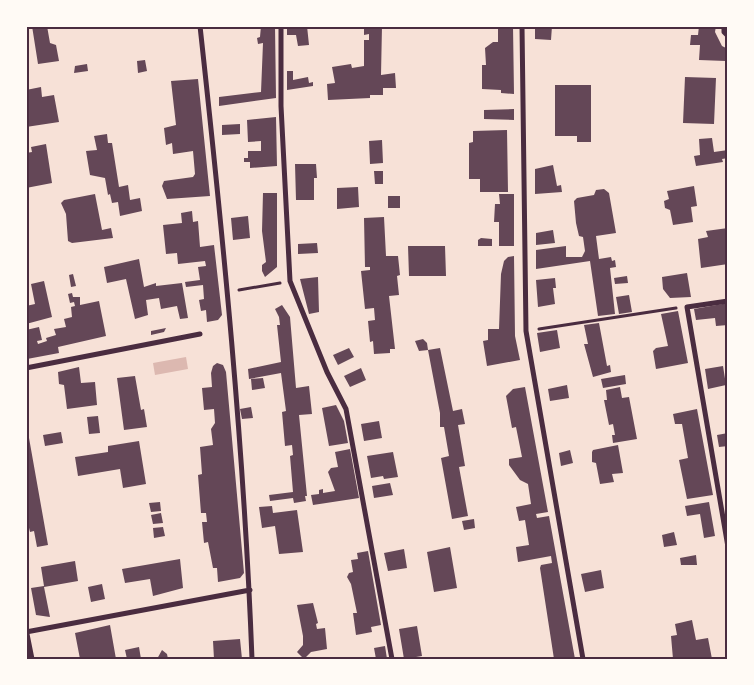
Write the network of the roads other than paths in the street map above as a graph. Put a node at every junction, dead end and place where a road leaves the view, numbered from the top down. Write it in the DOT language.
graph roads {
  1 [pos="200,26"];
  2 [pos="281,26"];
  3 [pos="522,26"];
  4 [pos="728,301"];
  5 [pos="200,334"];
  6 [pos="26,368"];
  7 [pos="728,547"];
  8 [pos="250,590"];
  9 [pos="26,631"];
  10 [pos="32,659"];
  11 [pos="252,659"];
  12 [pos="392,659"];
  13 [pos="583,659"];
  1 -- 8 [label="street"];
  2 -- 12 [label="street"];
  3 -- 13 [label="street"];
  4 -- 7 [label="street"];
  5 -- 6 [label="street"];
  8 -- 9 [label="street"];
  8 -- 11 [label="street"];
  9 -- 10 [label="street"];
}
